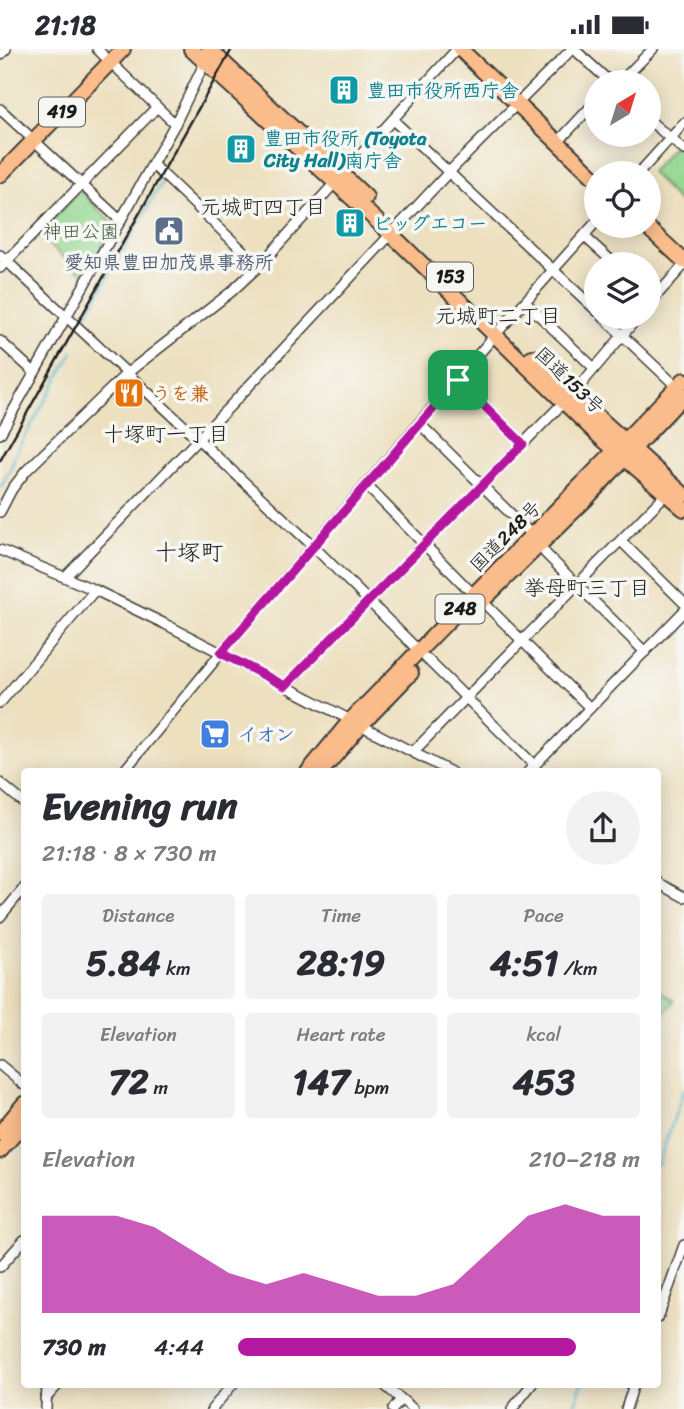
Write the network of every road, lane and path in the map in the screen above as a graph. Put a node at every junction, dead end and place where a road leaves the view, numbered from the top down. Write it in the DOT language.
graph roads {
  1 [pos="6,49"];
  2 [pos="97,49"];
  3 [pos="123,49"];
  4 [pos="191,49"];
  5 [pos="458,49"];
  6 [pos="573,49"];
  7 [pos="653,49"];
  8 [pos="210,53"];
  9 [pos="0,55"];
  10 [pos="111,62"];
  11 [pos="597,70"];
  12 [pos="632,70"];
  13 [pos="516,102"];
  14 [pos="157,107"];
  15 [pos="0,109"];
  16 [pos="584,114"];
  17 [pos="393,120"];
  18 [pos="684,123"];
  19 [pos="176,124"];
  20 [pos="662,132"];
  21 [pos="670,139"];
  22 [pos="33,141"];
  23 [pos="558,142"];
  24 [pos="684,150"];
  25 [pos="650,161"];
  26 [pos="153,165"];
  27 [pos="584,167"];
  28 [pos="449,172"];
  29 [pos="0,176"];
  30 [pos="338,177"];
  31 [pos="82,184"];
  32 [pos="121,221"];
  33 [pos="394,231"];
  34 [pos="584,236"];
  35 [pos="586,238"];
  36 [pos="658,238"];
  37 [pos="602,252"];
  38 [pos="2,261"];
  39 [pos="684,263"];
  40 [pos="259,266"];
  41 [pos="554,270"];
  42 [pos="661,289"];
  43 [pos="584,299"];
  44 [pos="525,302"];
  45 [pos="66,318"];
  46 [pos="616,329"];
  47 [pos="627,329"];
  48 [pos="499,330"];
  49 [pos="622,335"];
  50 [pos="0,341"];
  51 [pos="594,368"];
  52 [pos="34,372"];
  53 [pos="127,374"];
  54 [pos="458,380"];
  55 [pos="682,387"];
  56 [pos="569,398"];
  57 [pos="419,423"];
  58 [pos="0,432"];
  59 [pos="197,440"];
  60 [pos="523,444"];
  61 [pos="625,450"];
  62 [pos="366,485"];
  63 [pos="483,485"];
  64 [pos="677,488"];
  65 [pos="684,509"];
  66 [pos="0,512"];
  67 [pos="537,540"];
  68 [pos="621,541"];
  69 [pos="425,544"];
  70 [pos="313,546"];
  71 [pos="0,550"];
  72 [pos="65,577"];
  73 [pos="578,585"];
  74 [pos="95,590"];
  75 [pos="478,598"];
  76 [pos="369,602"];
  77 [pos="684,603"];
  78 [pos="684,611"];
  79 [pos="522,641"];
  80 [pos="645,652"];
  81 [pos="221,653"];
  82 [pos="422,654"];
  83 [pos="285,686"];
  84 [pos="466,697"];
  85 [pos="0,703"];
  86 [pos="590,708"];
  87 [pos="355,724"];
  88 [pos="413,752"];
  89 [pos="126,768"];
  90 [pos="312,768"];
  91 [pos="324,768"];
  92 [pos="443,768"];
  93 [pos="530,768"];
  94 [pos="532,768"];
  95 [pos="0,783"];
  96 [pos="21,800"];
  97 [pos="661,885"];
  98 [pos="21,892"];
  99 [pos="684,897"];
  100 [pos="0,917"];
  101 [pos="0,1065"];
  102 [pos="21,1082"];
  103 [pos="21,1108"];
  104 [pos="21,1126"];
  105 [pos="0,1133"];
  106 [pos="0,1151"];
  107 [pos="21,1243"];
  108 [pos="684,1245"];
  109 [pos="0,1267"];
  110 [pos="661,1310"];
  111 [pos="56,1388"];
  112 [pos="230,1388"];
  113 [pos="388,1388"];
  114 [pos="529,1388"];
  115 [pos="633,1388"];
  116 [pos="401,1399"];
  117 [pos="46,1404"];
  118 [pos="212,1409"];
  119 [pos="393,1409"];
  120 [pos="413,1409"];
  121 [pos="512,1409"];
  122 [pos="626,1409"];
  1 -- 9 [label="street"];
  2 -- 10 [label="street"];
  3 -- 10 [label="highway, 419"];
  4 -- 8 [label="highway, 国道153号 / 153"];
  5 -- 13 [label="highway"];
  5 -- 17 [label="street"];
  6 -- 11 [label="street"];
  6 -- 13 [label="street"];
  7 -- 12 [label="street"];
  8 -- 19 [label="street"];
  8 -- 30 [label="highway, 国道153号 / 153"];
  10 -- 14 [label="street"];
  10 -- 22 [label="highway, 419"];
  13 -- 23 [label="highway"];
  13 -- 28 [label="street"];
  14 -- 19 [label="street"];
  14 -- 31 [label="street"];
  15 -- 22 [label="street"];
  16 -- 23 [label="street"];
  17 -- 28 [label="street"];
  17 -- 30 [label="street"];
  18 -- 21 [label="street"];
  19 -- 26 [label="street"];
  20 -- 21 [label="street"];
  21 -- 24 [label="street"];
  21 -- 25 [label="street"];
  22 -- 29 [label="highway, 419"];
  22 -- 31 [label="street"];
  23 -- 27 [label="highway"];
  26 -- 32 [label="street"];
  26 -- 40 [label="street"];
  28 -- 33 [label="street"];
  28 -- 41 [label="street"];
  30 -- 33 [label="highway, 国道153号 / 153"];
  30 -- 40 [label="street"];
  31 -- 32 [label="street"];
  31 -- 38 [label="street"];
  32 -- 45 [label="street"];
  33 -- 48 [label="highway, 国道153号 / 153"];
  33 -- 59 [label="street"];
  34 -- 41 [label="street"];
  35 -- 37 [label="street"];
  36 -- 39 [label="highway"];
  38 -- 45 [label="street"];
  39 -- 42 [label="street"];
  40 -- 53 [label="street"];
  41 -- 43 [label="street"];
  41 -- 44 [label="street"];
  44 -- 48 [label="street"];
  44 -- 51 [label="street"];
  45 -- 52 [label="street"];
  45 -- 53 [label="street"];
  46 -- 49 [label="street"];
  47 -- 49 [label="street"];
  48 -- 54 [label="street"];
  48 -- 56 [label="highway, 国道153号 / 153"];
  49 -- 51 [label="street"];
  49 -- 55 [label="street"];
  50 -- 52 [label="street"];
  51 -- 56 [label="street"];
  52 -- 58 [label="street"];
  53 -- 59 [label="street"];
  53 -- 66 [label="street"];
  54 -- 57 [label="street"];
  54 -- 60 [label="street"];
  55 -- 61 [label="highway"];
  56 -- 60 [label="street"];
  56 -- 61 [label="highway, 国道153号 / 153"];
  57 -- 62 [label="street"];
  57 -- 63 [label="street"];
  59 -- 70 [label="street"];
  59 -- 72 [label="street"];
  60 -- 63 [label="street"];
  61 -- 64 [label="highway, 国道153号"];
  61 -- 67 [label="highway, 国道248号 / 248"];
  62 -- 69 [label="street"];
  62 -- 70 [label="street"];
  63 -- 67 [label="street"];
  63 -- 69 [label="street"];
  64 -- 65 [label="highway, 国道153号"];
  64 -- 68 [label="street"];
  67 -- 73 [label="street"];
  67 -- 75 [label="highway, 国道248号 / 248"];
  68 -- 73 [label="street"];
  68 -- 77 [label="street"];
  69 -- 75 [label="street"];
  69 -- 76 [label="street"];
  70 -- 76 [label="street"];
  70 -- 81 [label="street"];
  71 -- 72 [label="street"];
  72 -- 74 [label="street"];
  73 -- 79 [label="street"];
  73 -- 80 [label="street"];
  74 -- 81 [label="street"];
  74 -- 85 [label="street"];
  75 -- 79 [label="street"];
  75 -- 82 [label="highway, 国道248号 / 248"];
  76 -- 82 [label="street"];
  76 -- 83 [label="street"];
  78 -- 80 [label="street"];
  79 -- 84 [label="street"];
  79 -- 86 [label="street"];
  80 -- 86 [label="street"];
  81 -- 83 [label="street"];
  81 -- 89 [label="street"];
  82 -- 84 [label="street"];
  82 -- 87 [label="highway, 国道248号 / 248"];
  83 -- 87 [label="street"];
  84 -- 88 [label="street"];
  84 -- 93 [label="street"];
  86 -- 94 [label="street"];
  87 -- 88 [label="street"];
  87 -- 90 [label="highway, 国道248号 / 248"];
  87 -- 91 [label="highway, 国道248号 / 248"];
  88 -- 92 [label="street"];
  95 -- 96 [label="street"];
  97 -- 99 [label="street"];
  98 -- 100 [label="street"];
  101 -- 102 [label="street"];
  103 -- 105 [label="highway"];
  104 -- 106 [label="highway"];
  107 -- 109 [label="street"];
  108 -- 110 [label="street"];
  111 -- 117 [label="street"];
  112 -- 118 [label="street"];
  113 -- 116 [label="street"];
  114 -- 121 [label="street"];
  115 -- 122 [label="street"];
  116 -- 119 [label="street"];
  116 -- 120 [label="street"];
}
